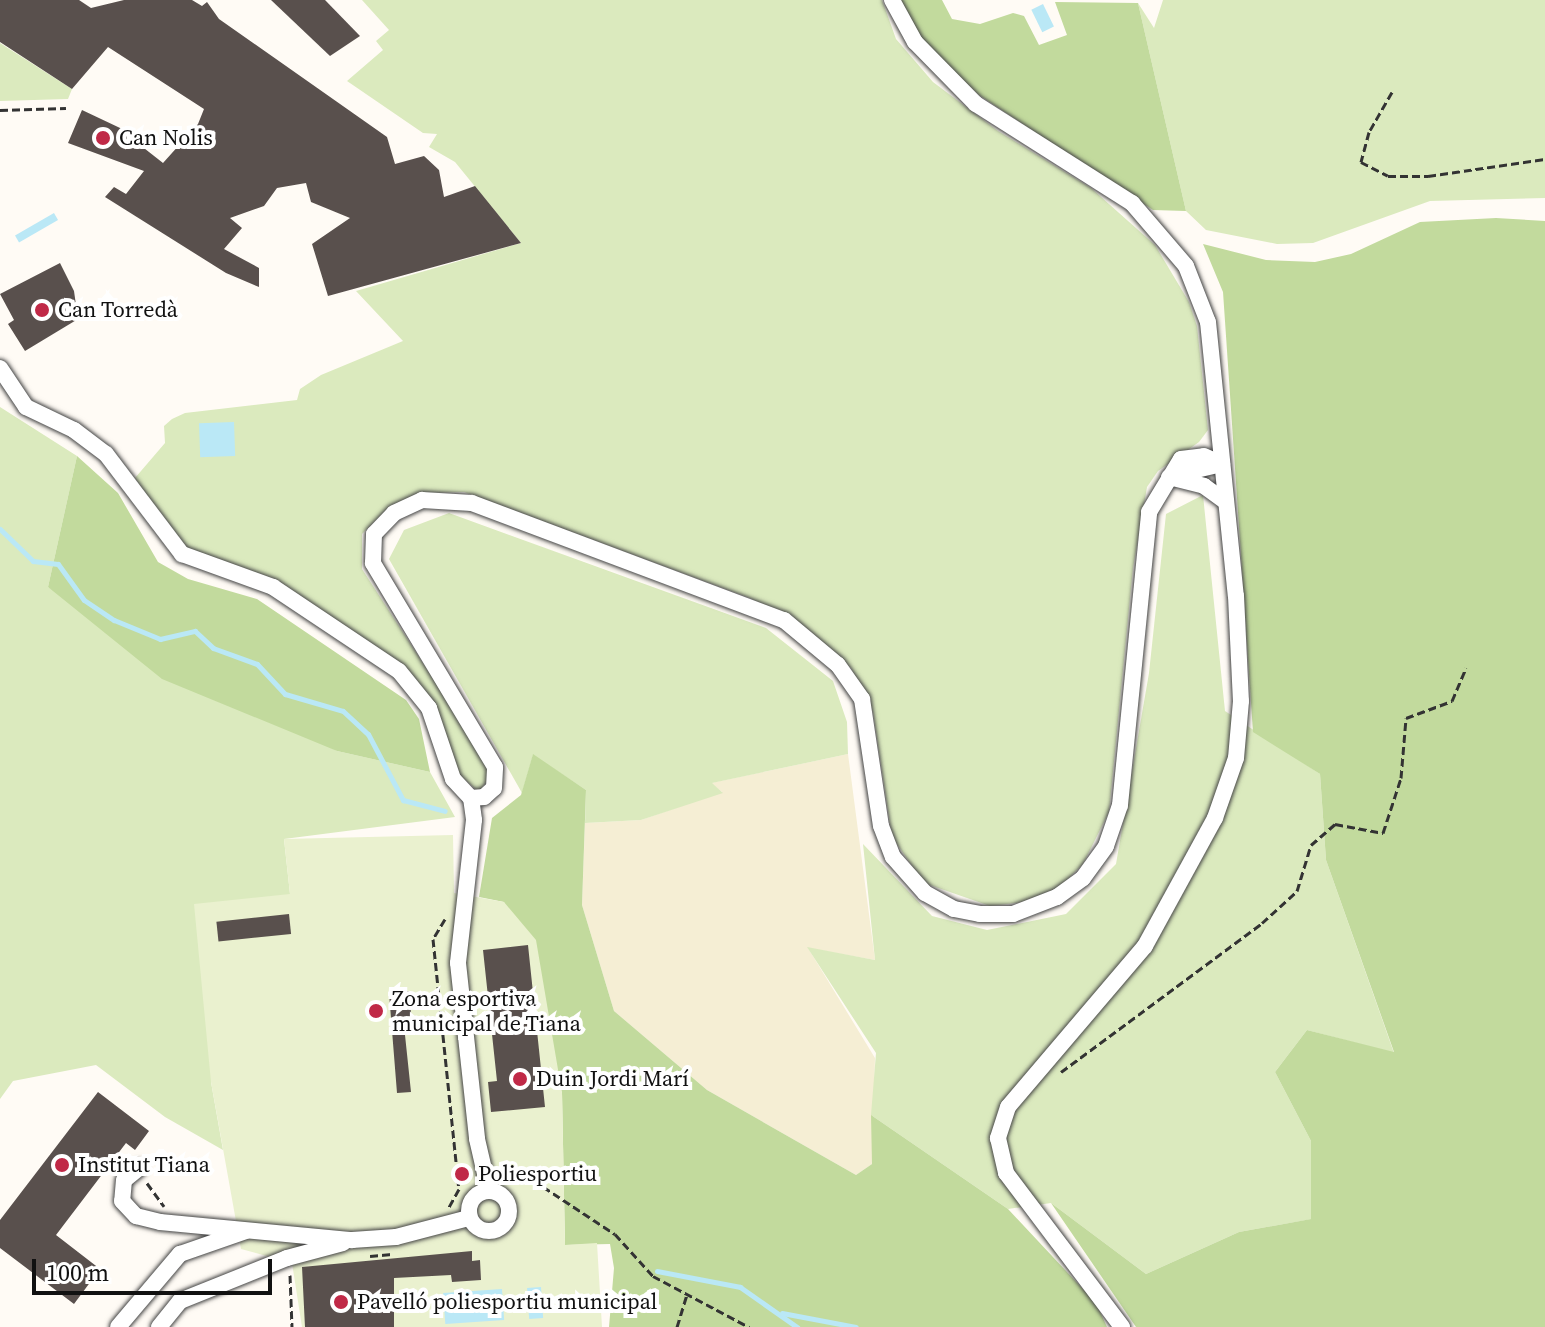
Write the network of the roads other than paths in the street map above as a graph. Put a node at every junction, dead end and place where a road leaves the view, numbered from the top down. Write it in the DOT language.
graph roads {
  1 [pos="892,0"];
  2 [pos="0,368"];
  3 [pos="1218,421"];
  4 [pos="1192,456"];
  5 [pos="1222,464"];
  6 [pos="1169,477"];
  7 [pos="1225,501"];
  8 [pos="471,798"];
  9 [pos="137,1170"];
  10 [pos="489,1191"];
  11 [pos="469,1218"];
  12 [pos="255,1228"];
  13 [pos="352,1240"];
  14 [pos="118,1327"];
  15 [pos="159,1327"];
  16 [pos="1122,1327"];
  1 -- 3 [label="street"];
  2 -- 8 [label="street"];
  3 -- 4 [label="street"];
  3 -- 5 [label="street"];
  4 -- 5 [label="street"];
  4 -- 6 [label="street"];
  5 -- 6 [label="street"];
  5 -- 7 [label="street"];
  6 -- 7 [label="street"];
  6 -- 8 [label="street"];
  7 -- 16 [label="street"];
  8 -- 10 [label="street"];
  9 -- 12 [label="street"];
  10 -- 11 [label="street"];
  10 -- 11 [label="street"];
  11 -- 13 [label="street"];
  12 -- 13 [label="street"];
  12 -- 14 [label="street"];
  13 -- 15 [label="street"];
}
